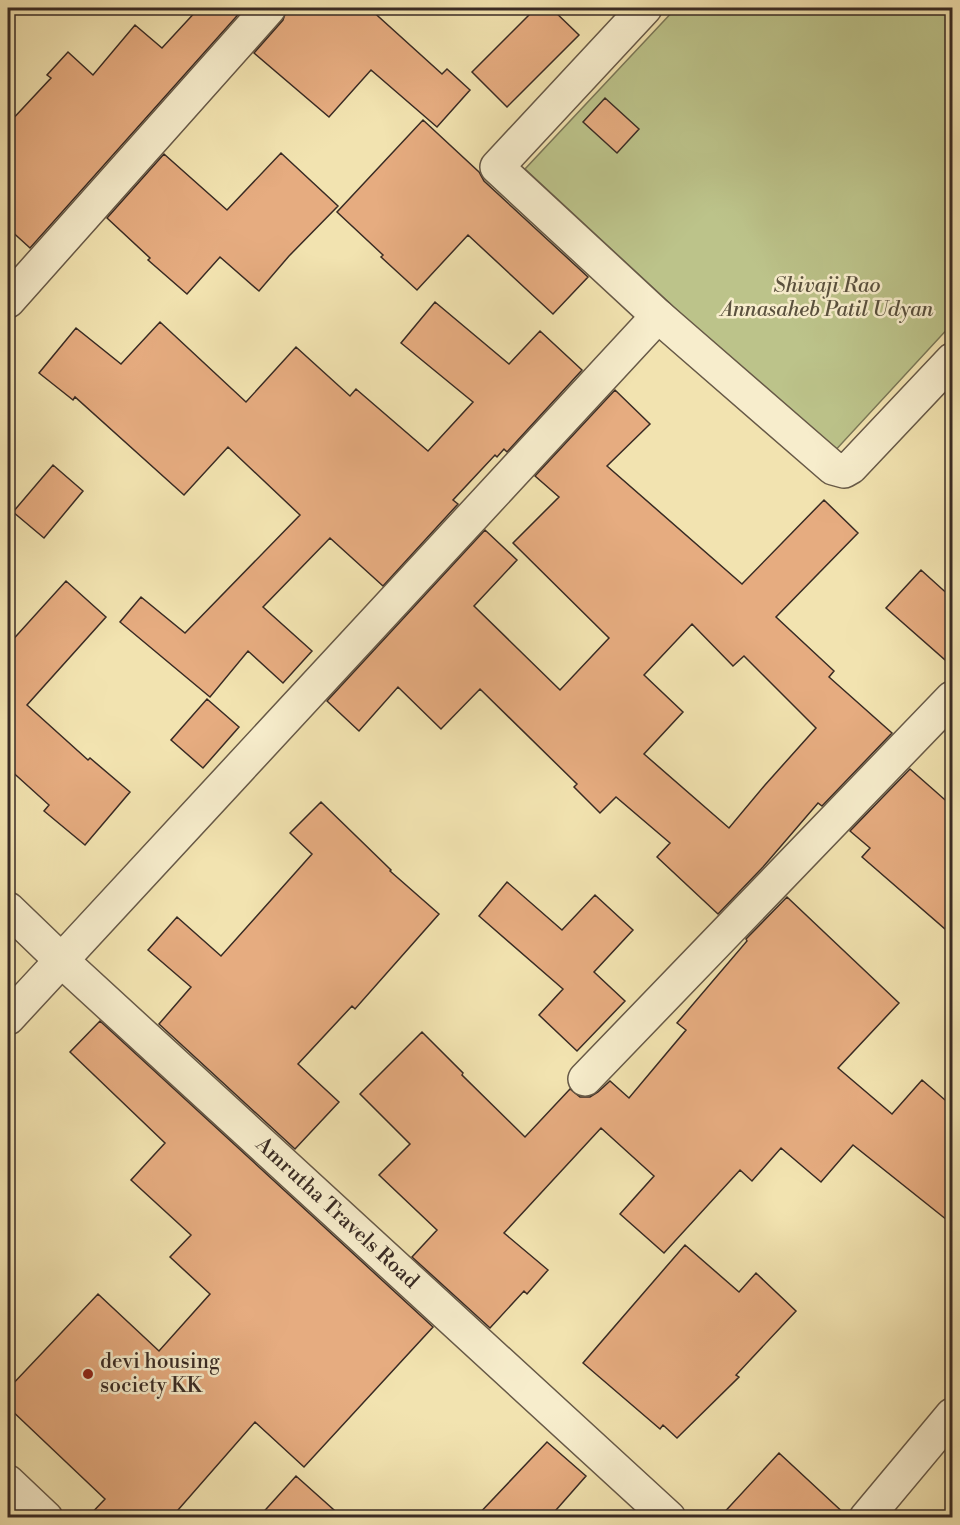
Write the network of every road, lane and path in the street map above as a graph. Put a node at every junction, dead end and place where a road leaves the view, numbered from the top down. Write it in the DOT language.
graph roads {
  1 [pos="269,8"];
  2 [pos="645,8"];
  3 [pos="8,301"];
  4 [pos="658,316"];
  5 [pos="952,360"];
  6 [pos="952,698"];
  7 [pos="8,909"];
  8 [pos="61,960"];
  9 [pos="8,1018"];
  10 [pos="585,1079"];
  11 [pos="952,1415"];
  12 [pos="8,1482"];
  13 [pos="46,1518"];
  14 [pos="669,1518"];
  15 [pos="866,1518"];
  1 -- 3 [label="street"];
  2 -- 4 [label="street"];
  4 -- 5 [label="street"];
  4 -- 8 [label="street"];
  6 -- 10 [label="street"];
  7 -- 8 [label="street, Amrutha Travels Road"];
  8 -- 9 [label="street"];
  8 -- 14 [label="street, Amrutha Travels Road"];
  11 -- 15 [label="street"];
  12 -- 13 [label="street"];
}
